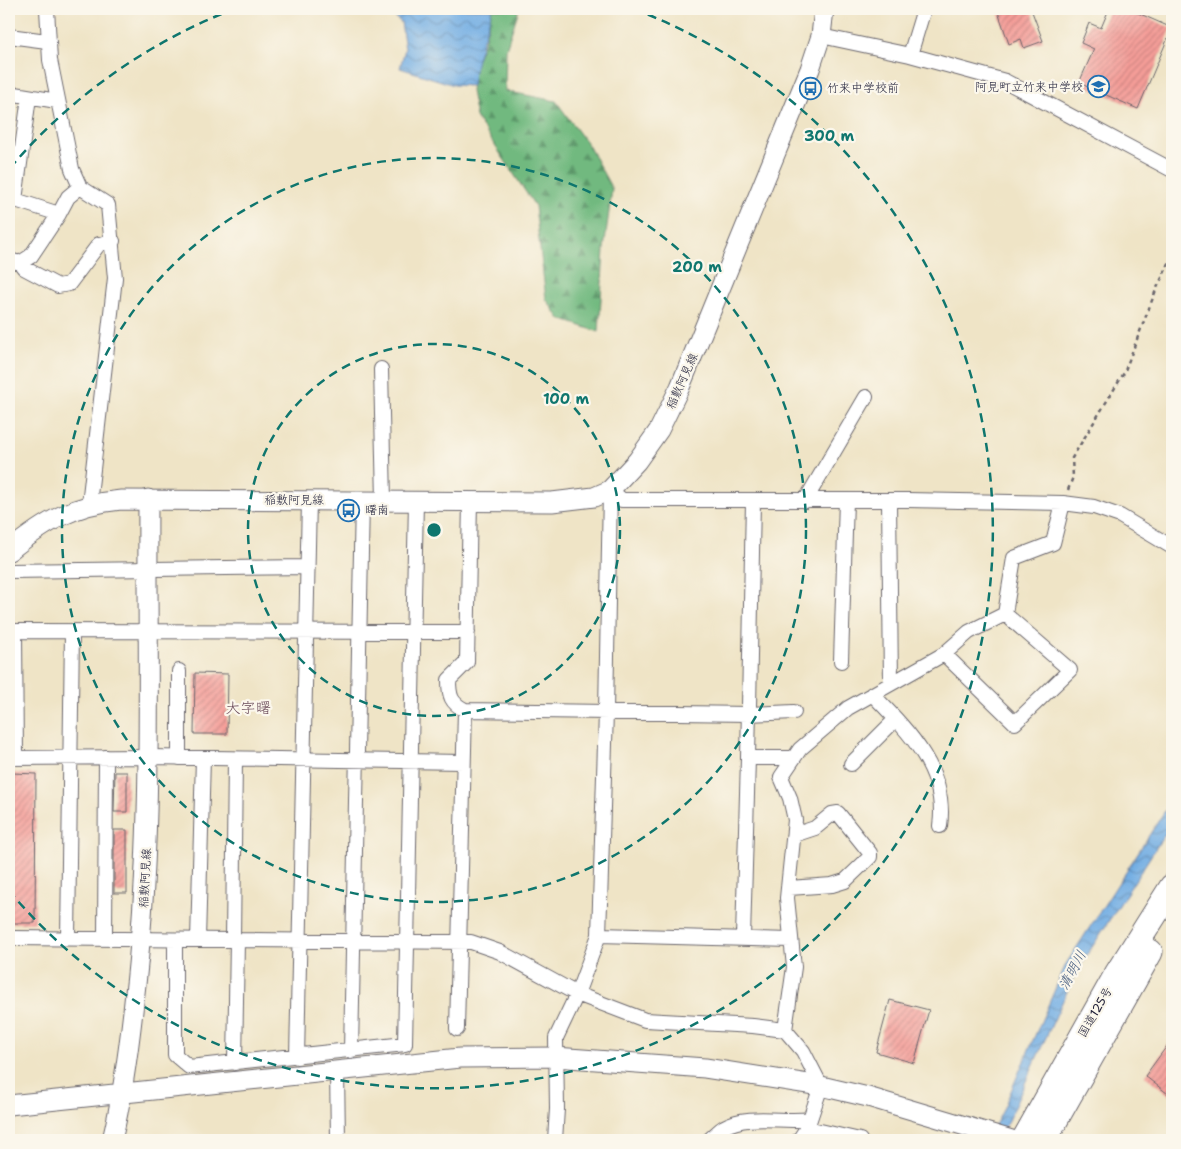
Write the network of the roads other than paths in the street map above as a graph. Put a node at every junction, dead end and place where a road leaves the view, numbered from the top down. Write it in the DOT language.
graph roads {
  1 [pos="47,9"];
  2 [pos="824,9"];
  3 [pos="924,9"];
  4 [pos="9,36"];
  5 [pos="821,36"];
  6 [pos="47,41"];
  7 [pos="910,55"];
  8 [pos="9,93"];
  9 [pos="29,97"];
  10 [pos="57,101"];
  11 [pos="1172,170"];
  12 [pos="80,187"];
  13 [pos="12,199"];
  14 [pos="60,214"];
  15 [pos="113,241"];
  16 [pos="14,262"];
  17 [pos="381,369"];
  18 [pos="866,397"];
  19 [pos="610,490"];
  20 [pos="148,499"];
  21 [pos="309,500"];
  22 [pos="470,500"];
  23 [pos="805,500"];
  24 [pos="846,500"];
  25 [pos="889,500"];
  26 [pos="362,501"];
  27 [pos="384,501"];
  28 [pos="416,501"];
  29 [pos="753,501"];
  30 [pos="1063,503"];
  31 [pos="89,504"];
  32 [pos="1172,547"];
  33 [pos="9,551"];
  34 [pos="308,567"];
  35 [pos="148,568"];
  36 [pos="9,571"];
  37 [pos="1005,614"];
  38 [pos="12,631"];
  39 [pos="72,631"];
  40 [pos="148,631"];
  41 [pos="414,631"];
  42 [pos="306,632"];
  43 [pos="359,632"];
  44 [pos="468,632"];
  45 [pos="944,654"];
  46 [pos="841,661"];
  47 [pos="179,671"];
  48 [pos="891,683"];
  49 [pos="872,694"];
  50 [pos="465,710"];
  51 [pos="606,712"];
  52 [pos="794,712"];
  53 [pos="749,714"];
  54 [pos="896,719"];
  55 [pos="106,757"];
  56 [pos="148,757"];
  57 [pos="13,758"];
  58 [pos="69,758"];
  59 [pos="179,758"];
  60 [pos="203,758"];
  61 [pos="748,758"];
  62 [pos="793,758"];
  63 [pos="235,759"];
  64 [pos="303,760"];
  65 [pos="357,760"];
  66 [pos="411,760"];
  67 [pos="463,762"];
  68 [pos="851,764"];
  69 [pos="940,826"];
  70 [pos="794,835"];
  71 [pos="1172,887"];
  72 [pos="789,888"];
  73 [pos="1172,916"];
  74 [pos="599,935"];
  75 [pos="9,938"];
  76 [pos="744,938"];
  77 [pos="68,939"];
  78 [pos="105,939"];
  79 [pos="141,939"];
  80 [pos="175,940"];
  81 [pos="198,940"];
  82 [pos="235,940"];
  83 [pos="299,940"];
  84 [pos="353,940"];
  85 [pos="790,940"];
  86 [pos="407,942"];
  87 [pos="460,942"];
  88 [pos="577,994"];
  89 [pos="457,1030"];
  90 [pos="785,1030"];
  91 [pos="351,1051"];
  92 [pos="297,1057"];
  93 [pos="555,1057"];
  94 [pos="235,1063"];
  95 [pos="338,1070"];
  96 [pos="821,1086"];
  97 [pos="122,1092"];
  98 [pos="9,1105"];
  99 [pos="808,1123"];
  100 [pos="112,1140"];
  101 [pos="338,1140"];
  102 [pos="555,1140"];
  103 [pos="709,1140"];
  104 [pos="799,1140"];
  105 [pos="860,1140"];
  106 [pos="1012,1140"];
  107 [pos="1024,1140"];
  108 [pos="1044,1140"];
  1 -- 6 [label="street"];
  2 -- 5 [label="main road, 稲敷阿見線"];
  3 -- 7 [label="street"];
  4 -- 6 [label="street"];
  5 -- 7 [label="street"];
  5 -- 19 [label="main road, 稲敷阿見線"];
  6 -- 10 [label="street"];
  7 -- 11 [label="street"];
  8 -- 9 [label="street"];
  9 -- 10 [label="street"];
  9 -- 13 [label="street"];
  10 -- 12 [label="street"];
  12 -- 14 [label="street"];
  12 -- 15 [label="street"];
  13 -- 14 [label="street"];
  14 -- 16 [label="street"];
  15 -- 16 [label="street"];
  15 -- 31 [label="street"];
  17 -- 27 [label="street"];
  18 -- 23 [label="street"];
  19 -- 22 [label="main road, 稲敷阿見線"];
  19 -- 29 [label="street"];
  19 -- 51 [label="street"];
  20 -- 21 [label="main road, 稲敷阿見線"];
  20 -- 31 [label="main road"];
  20 -- 35 [label="main road, 稲敷阿見線"];
  21 -- 26 [label="main road, 稲敷阿見線"];
  21 -- 34 [label="street"];
  22 -- 28 [label="main road, 稲敷阿見線"];
  22 -- 44 [label="street"];
  23 -- 24 [label="street"];
  23 -- 29 [label="street"];
  24 -- 25 [label="street"];
  24 -- 46 [label="street"];
  25 -- 30 [label="street"];
  25 -- 48 [label="street"];
  26 -- 27 [label="main road, 稲敷阿見線"];
  26 -- 43 [label="street"];
  27 -- 28 [label="main road, 稲敷阿見線"];
  28 -- 41 [label="street"];
  29 -- 53 [label="street"];
  30 -- 32 [label="street"];
  30 -- 37 [label="street"];
  31 -- 33 [label="main road"];
  34 -- 35 [label="street"];
  34 -- 42 [label="street"];
  35 -- 36 [label="street"];
  35 -- 40 [label="main road, 稲敷阿見線"];
  37 -- 45 [label="street"];
  37 -- 45 [label="street"];
  38 -- 39 [label="street"];
  38 -- 57 [label="street"];
  39 -- 40 [label="street"];
  39 -- 58 [label="street"];
  40 -- 42 [label="street"];
  40 -- 56 [label="main road, 稲敷阿見線"];
  41 -- 43 [label="street"];
  41 -- 44 [label="street"];
  41 -- 66 [label="street"];
  42 -- 43 [label="street"];
  42 -- 64 [label="street"];
  43 -- 65 [label="street"];
  44 -- 50 [label="street"];
  45 -- 48 [label="street"];
  47 -- 59 [label="street"];
  48 -- 49 [label="street"];
  49 -- 54 [label="street"];
  49 -- 62 [label="street"];
  50 -- 51 [label="street"];
  50 -- 67 [label="street"];
  51 -- 53 [label="street"];
  51 -- 74 [label="street"];
  52 -- 53 [label="street"];
  53 -- 61 [label="street"];
  54 -- 68 [label="street"];
  54 -- 69 [label="street"];
  55 -- 56 [label="street"];
  55 -- 58 [label="street"];
  55 -- 78 [label="street"];
  56 -- 59 [label="street"];
  56 -- 79 [label="main road, 稲敷阿見線"];
  57 -- 58 [label="street"];
  58 -- 77 [label="street"];
  59 -- 60 [label="street"];
  60 -- 63 [label="street"];
  60 -- 81 [label="street"];
  61 -- 62 [label="street"];
  61 -- 76 [label="street"];
  62 -- 70 [label="street"];
  63 -- 64 [label="street"];
  63 -- 82 [label="street"];
  64 -- 65 [label="street"];
  64 -- 83 [label="street"];
  65 -- 66 [label="street"];
  65 -- 84 [label="street"];
  66 -- 67 [label="street"];
  66 -- 86 [label="street"];
  67 -- 87 [label="street"];
  70 -- 72 [label="street"];
  70 -- 72 [label="street"];
  71 -- 107 [label="highway, 国道125号"];
  72 -- 85 [label="street"];
  73 -- 108 [label="highway, 国道125号"];
  74 -- 76 [label="street"];
  74 -- 88 [label="street"];
  75 -- 77 [label="street"];
  76 -- 85 [label="street"];
  77 -- 78 [label="street"];
  78 -- 79 [label="street"];
  79 -- 80 [label="street"];
  79 -- 97 [label="main road, 稲敷阿見線"];
  80 -- 81 [label="street"];
  80 -- 94 [label="street"];
  81 -- 82 [label="street"];
  82 -- 83 [label="street"];
  82 -- 94 [label="street"];
  83 -- 84 [label="street"];
  83 -- 92 [label="street"];
  84 -- 86 [label="street"];
  84 -- 91 [label="street"];
  85 -- 90 [label="street"];
  86 -- 87 [label="street"];
  86 -- 91 [label="street"];
  87 -- 88 [label="street"];
  87 -- 89 [label="street"];
  88 -- 90 [label="street"];
  88 -- 93 [label="street"];
  90 -- 96 [label="street"];
  91 -- 92 [label="street"];
  92 -- 94 [label="street"];
  93 -- 95 [label="main road"];
  93 -- 96 [label="main road"];
  93 -- 102 [label="street"];
  95 -- 97 [label="main road"];
  95 -- 101 [label="street"];
  96 -- 99 [label="street"];
  96 -- 106 [label="main road"];
  97 -- 98 [label="main road"];
  97 -- 100 [label="main road, 稲敷阿見線"];
  99 -- 103 [label="street"];
  99 -- 104 [label="street"];
  99 -- 105 [label="street"];
}
